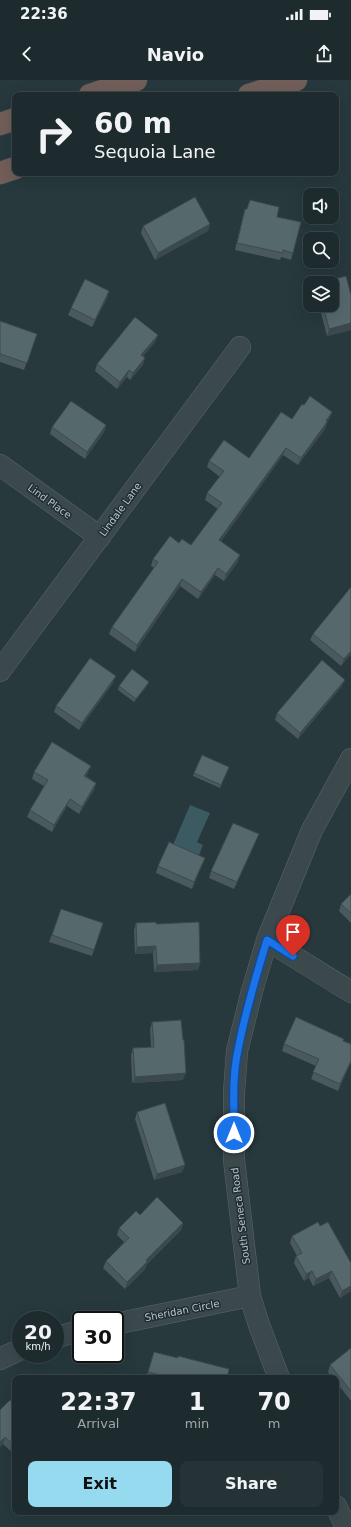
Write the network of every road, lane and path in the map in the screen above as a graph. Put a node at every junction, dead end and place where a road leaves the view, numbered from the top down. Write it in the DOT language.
graph roads {
  1 [pos="136,80"];
  2 [pos="296,80"];
  3 [pos="99,92"];
  4 [pos="138,92"];
  5 [pos="258,92"];
  6 [pos="12,120"];
  7 [pos="0,124"];
  8 [pos="12,169"];
  9 [pos="0,172"];
  10 [pos="240,347"];
  11 [pos="0,465"];
  12 [pos="100,537"];
  13 [pos="0,672"];
  14 [pos="351,759"];
  15 [pos="267,940"];
  16 [pos="351,992"];
  17 [pos="250,1296"];
  18 [pos="124,1322"];
  19 [pos="12,1353"];
  20 [pos="0,1359"];
  21 [pos="278,1375"];
  22 [pos="339,1512"];
  23 [pos="346,1527"];
  1 -- 3 [label="highway"];
  1 -- 4 [label="highway"];
  2 -- 5 [label="highway"];
  6 -- 7 [label="highway"];
  8 -- 9 [label="highway"];
  10 -- 12 [label="street, Lindale Lane"];
  11 -- 12 [label="street, Lind Place"];
  12 -- 13 [label="street, Lindale Lane"];
  14 -- 15 [label="street, South Seneca Road"];
  15 -- 16 [label="street"];
  15 -- 17 [label="street, South Seneca Road"];
  17 -- 18 [label="street, Sheridan Circle"];
  17 -- 21 [label="street, South Seneca Road"];
  19 -- 20 [label="street"];
  22 -- 23 [label="street"];
}
